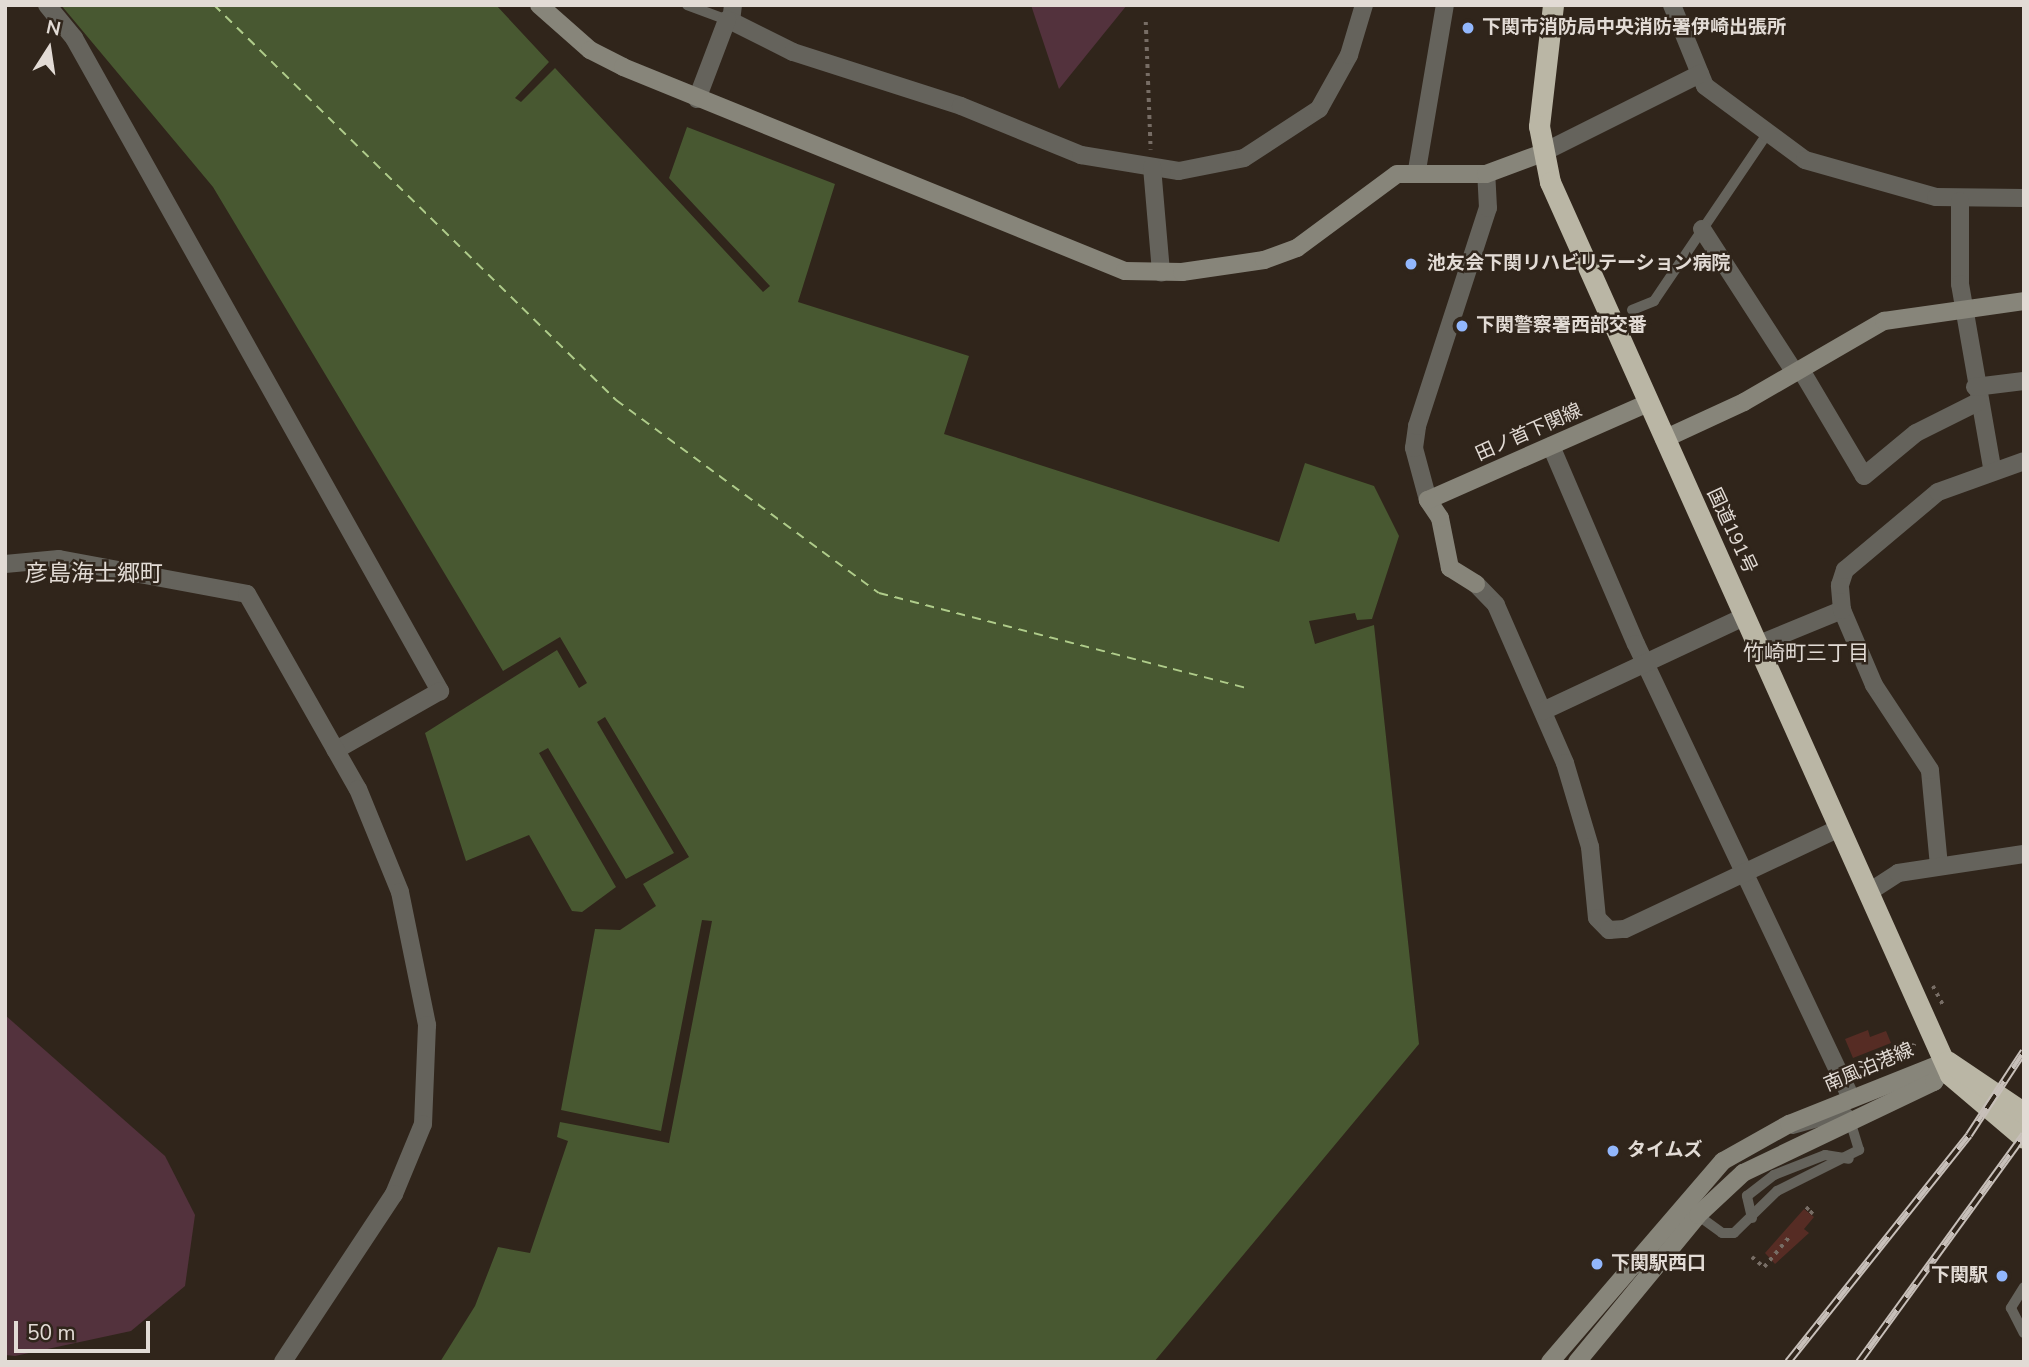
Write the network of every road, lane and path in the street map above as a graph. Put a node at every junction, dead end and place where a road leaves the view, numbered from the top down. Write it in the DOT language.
graph roads {
  1 [pos="47,5"];
  2 [pos="539,5"];
  3 [pos="687,5"];
  4 [pos="1364,5"];
  5 [pos="1445,5"];
  6 [pos="1553,5"];
  7 [pos="1672,5"];
  8 [pos="730,15"];
  9 [pos="1146,22"];
  10 [pos="1700,74"];
  11 [pos="698,99"];
  12 [pos="1765,137"];
  13 [pos="1540,155"];
  14 [pos="1152,167"];
  15 [pos="1417,170"];
  16 [pos="1486,174"];
  17 [pos="2024,198"];
  18 [pos="1960,201"];
  19 [pos="1702,229"];
  20 [pos="1161,273"];
  21 [pos="2024,301"];
  22 [pos="1963,306"];
  23 [pos="1632,310"];
  24 [pos="1798,372"];
  25 [pos="2024,382"];
  26 [pos="1977,395"];
  27 [pos="1646,404"];
  28 [pos="1664,439"];
  29 [pos="1551,446"];
  30 [pos="2024,461"];
  31 [pos="1992,467"];
  32 [pos="1429,500"];
  33 [pos="5,564"];
  34 [pos="1842,610"];
  35 [pos="1746,617"];
  36 [pos="1759,644"];
  37 [pos="1646,661"];
  38 [pos="1543,711"];
  39 [pos="336,750"];
  40 [pos="1840,828"];
  41 [pos="2024,854"];
  42 [pos="1939,866"];
  43 [pos="1742,872"];
  44 [pos="1869,892"];
  45 [pos="1934,986"];
  46 [pos="1943,1006"];
  47 [pos="1914,1042"];
  48 [pos="1910,1053"];
  49 [pos="1947,1061"];
  50 [pos="1851,1098"];
  51 [pos="2024,1113"];
  52 [pos="1854,1119"];
  53 [pos="1770,1133"];
  54 [pos="2024,1138"];
  55 [pos="1850,1159"];
  56 [pos="1682,1202"];
  57 [pos="1813,1206"];
  58 [pos="1808,1212"];
  59 [pos="1698,1215"];
  60 [pos="1752,1218"];
  61 [pos="1789,1237"];
  62 [pos="1752,1257"];
  63 [pos="2024,1287"];
  64 [pos="2024,1333"];
  65 [pos="283,1362"];
  66 [pos="1550,1362"];
  67 [pos="1577,1362"];
  1 -- 39 [label="street"];
  2 -- 11 [label="street"];
  3 -- 8 [label="lane"];
  4 -- 14 [label="street"];
  5 -- 15 [label="street"];
  6 -- 13 [label="highway, 国道191号"];
  7 -- 10 [label="street"];
  8 -- 11 [label="street"];
  8 -- 14 [label="street"];
  9 -- 14 [label="path"];
  10 -- 12 [label="street"];
  10 -- 13 [label="street"];
  11 -- 20 [label="street"];
  12 -- 18 [label="street"];
  12 -- 19 [label="lane"];
  13 -- 16 [label="street"];
  13 -- 27 [label="highway, 国道191号"];
  14 -- 20 [label="street"];
  15 -- 16 [label="street"];
  15 -- 20 [label="street"];
  16 -- 32 [label="street"];
  17 -- 18 [label="street"];
  18 -- 22 [label="street"];
  19 -- 23 [label="lane"];
  19 -- 24 [label="street"];
  21 -- 22 [label="street"];
  22 -- 24 [label="street"];
  22 -- 26 [label="street"];
  24 -- 26 [label="street"];
  24 -- 28 [label="street"];
  25 -- 26 [label="street"];
  26 -- 31 [label="street"];
  27 -- 28 [label="highway, 国道191号"];
  27 -- 29 [label="street, 田ノ首下関線"];
  28 -- 35 [label="highway, 国道191号"];
  29 -- 32 [label="street, 田ノ首下関線"];
  29 -- 37 [label="street"];
  30 -- 31 [label="street"];
  31 -- 34 [label="street"];
  32 -- 38 [label="street"];
  33 -- 39 [label="street"];
  34 -- 36 [label="street"];
  34 -- 42 [label="street"];
  35 -- 36 [label="highway, 国道191号"];
  35 -- 37 [label="street"];
  36 -- 40 [label="highway, 国道191号"];
  37 -- 38 [label="street"];
  37 -- 43 [label="street"];
  38 -- 43 [label="street"];
  39 -- 65 [label="street"];
  40 -- 43 [label="street"];
  40 -- 44 [label="highway, 国道191号"];
  41 -- 42 [label="street"];
  42 -- 44 [label="street"];
  43 -- 50 [label="street"];
  44 -- 49 [label="highway, 国道191号"];
  45 -- 46 [label="path"];
  47 -- 48 [label="path"];
  49 -- 50 [label="street, 南風泊港線"];
  49 -- 51 [label="highway"];
  49 -- 52 [label="street, 南風泊港線"];
  49 -- 54 [label="highway, 国道191号"];
  50 -- 53 [label="street, 南風泊港線"];
  52 -- 53 [label="lane"];
  52 -- 55 [label="lane"];
  52 -- 59 [label="street, 南風泊港線"];
  53 -- 56 [label="street, 南風泊港線"];
  55 -- 60 [label="lane"];
  55 -- 60 [label="lane"];
  56 -- 59 [label="lane"];
  56 -- 66 [label="street, 南風泊港線"];
  57 -- 58 [label="path"];
  59 -- 60 [label="lane"];
  59 -- 67 [label="street, 南風泊港線"];
  61 -- 62 [label="path"];
  63 -- 64 [label="lane"];
}
